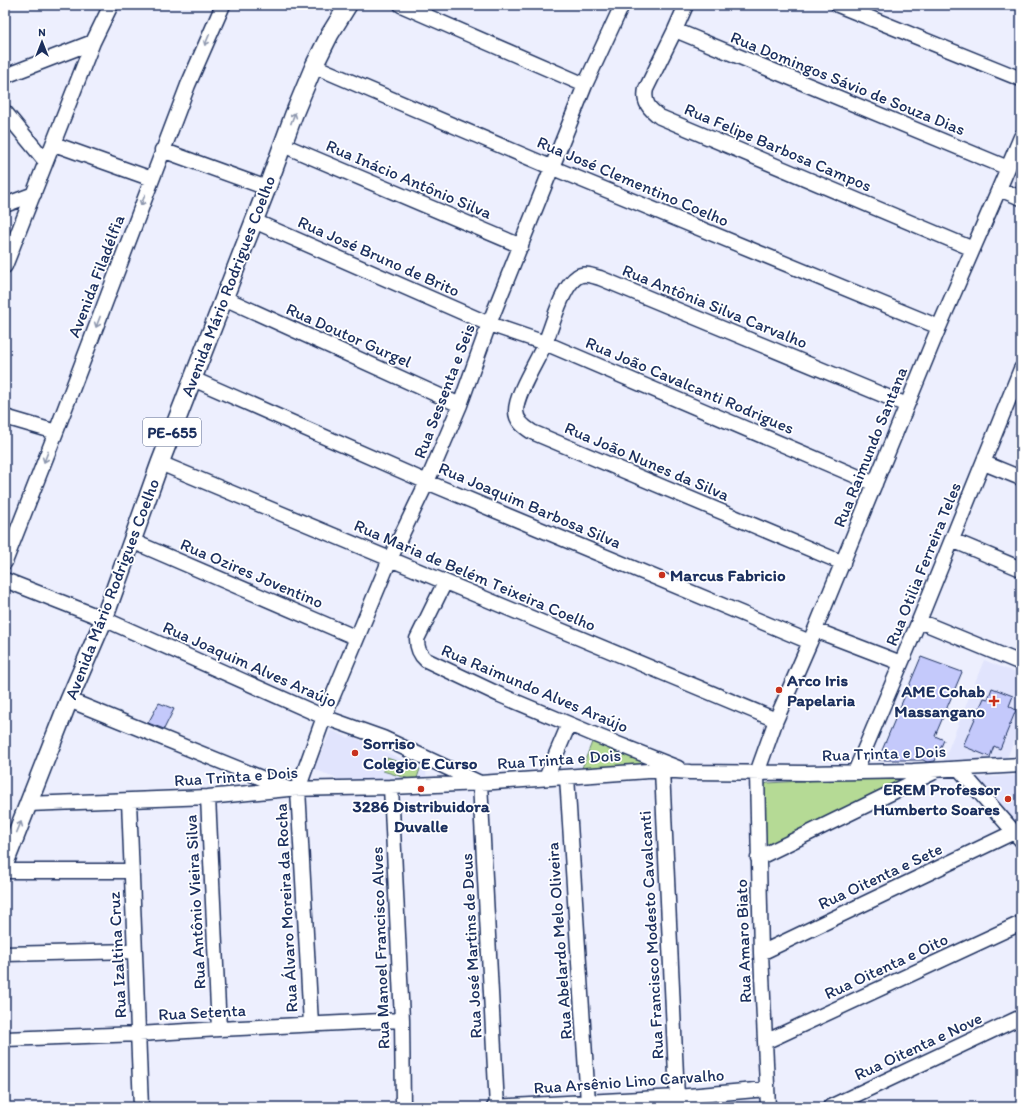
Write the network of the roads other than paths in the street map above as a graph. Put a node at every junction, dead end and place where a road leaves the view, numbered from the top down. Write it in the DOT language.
graph roads {
  1 [pos="111,5"];
  2 [pos="223,5"];
  3 [pos="348,5"];
  4 [pos="401,5"];
  5 [pos="621,5"];
  6 [pos="686,5"];
  7 [pos="838,5"];
  8 [pos="675,30"];
  9 [pos="94,42"];
  10 [pos="314,66"];
  11 [pos="5,76"];
  12 [pos="1021,80"];
  13 [pos="585,85"];
  14 [pos="5,112"];
  15 [pos="1021,137"];
  16 [pos="54,144"];
  17 [pos="282,145"];
  18 [pos="162,150"];
  19 [pos="46,162"];
  20 [pos="553,168"];
  21 [pos="1008,168"];
  22 [pos="152,179"];
  23 [pos="267,188"];
  24 [pos="1000,189"];
  25 [pos="34,194"];
  26 [pos="1021,198"];
  27 [pos="5,205"];
  28 [pos="254,221"];
  29 [pos="521,246"];
  30 [pos="973,249"];
  31 [pos="5,266"];
  32 [pos="224,298"];
  33 [pos="489,324"];
  34 [pos="939,327"];
  35 [pos="545,343"];
  36 [pos="1021,369"];
  37 [pos="192,379"];
  38 [pos="1018,383"];
  39 [pos="460,405"];
  40 [pos="907,405"];
  41 [pos="5,417"];
  42 [pos="56,432"];
  43 [pos="160,463"];
  44 [pos="984,463"];
  45 [pos="1021,478"];
  46 [pos="427,482"];
  47 [pos="875,484"];
  48 [pos="952,540"];
  49 [pos="132,541"];
  50 [pos="390,559"];
  51 [pos="5,562"];
  52 [pos="843,563"];
  53 [pos="1021,569"];
  54 [pos="5,580"];
  55 [pos="445,582"];
  56 [pos="104,619"];
  57 [pos="919,621"];
  58 [pos="812,636"];
  59 [pos="357,638"];
  60 [pos="901,663"];
  61 [pos="1021,664"];
  62 [pos="69,700"];
  63 [pos="324,716"];
  64 [pos="776,720"];
  65 [pos="569,724"];
  66 [pos="1021,765"];
  67 [pos="959,769"];
  68 [pos="662,770"];
  69 [pos="938,770"];
  70 [pos="690,772"];
  71 [pos="855,772"];
  72 [pos="757,773"];
  73 [pos="567,777"];
  74 [pos="546,778"];
  75 [pos="480,783"];
  76 [pos="391,787"];
  77 [pos="293,789"];
  78 [pos="208,797"];
  79 [pos="129,801"];
  80 [pos="28,804"];
  81 [pos="1017,836"];
  82 [pos="7,855"];
  83 [pos="758,858"];
  84 [pos="5,871"];
  85 [pos="131,871"];
  86 [pos="1021,922"];
  87 [pos="134,950"];
  88 [pos="761,953"];
  89 [pos="5,954"];
  90 [pos="1021,1017"];
  91 [pos="402,1020"];
  92 [pos="311,1024"];
  93 [pos="219,1029"];
  94 [pos="139,1034"];
  95 [pos="5,1039"];
  96 [pos="765,1042"];
  97 [pos="766,1090"];
  98 [pos="677,1097"];
  99 [pos="588,1102"];
  100 [pos="141,1107"];
  101 [pos="402,1107"];
  102 [pos="494,1107"];
  103 [pos="497,1107"];
  104 [pos="768,1107"];
  105 [pos="830,1107"];
  1 -- 9 [label="street"];
  2 -- 18 [label="street, Avenida Filadélfia, one-way"];
  3 -- 10 [label="main road, Avenida Mário Rodrigues Coelho / PE-655"];
  4 -- 13 [label="street"];
  5 -- 13 [label="street, Rua Sessenta e Seis"];
  6 -- 8 [label="street, Rua Felipe Barbosa Campos"];
  7 -- 12 [label="street"];
  8 -- 21 [label="street, Rua Domingos Sávio de Souza Dias"];
  8 -- 30 [label="street, Rua Felipe Barbosa Campos"];
  9 -- 11 [label="street"];
  9 -- 16 [label="street"];
  17 -- 10 [label="main road, Avenida Mário Rodrigues Coelho / PE-655, one-way"];
  10 -- 20 [label="street, Rua José Clementino Coelho"];
  13 -- 20 [label="street, Rua Sessenta e Seis"];
  14 -- 19 [label="street"];
  15 -- 21 [label="street, Rua Raimundo Santana"];
  16 -- 19 [label="street"];
  16 -- 22 [label="street"];
  17 -- 23 [label="main road, Avenida Mário Rodrigues Coelho / PE-655"];
  17 -- 29 [label="street, Rua Inácio Antônio Silva"];
  18 -- 22 [label="street, Avenida Filadélfia"];
  18 -- 23 [label="street"];
  19 -- 25 [label="street"];
  20 -- 29 [label="street, Rua Sessenta e Seis"];
  20 -- 34 [label="street, Rua José Clementino Coelho"];
  21 -- 24 [label="street, Rua Raimundo Santana"];
  22 -- 42 [label="street, Avenida Filadélfia, one-way"];
  23 -- 28 [label="main road, Avenida Mário Rodrigues Coelho / PE-655"];
  24 -- 26 [label="street"];
  24 -- 30 [label="street, Rua Raimundo Santana"];
  25 -- 27 [label="street"];
  25 -- 31 [label="street"];
  28 -- 32 [label="main road, Avenida Mário Rodrigues Coelho / PE-655"];
  28 -- 33 [label="street, Rua José Bruno de Brito"];
  29 -- 33 [label="street, Rua Sessenta e Seis"];
  30 -- 34 [label="street, Rua Raimundo Santana"];
  32 -- 37 [label="main road, Avenida Mário Rodrigues Coelho / PE-655"];
  32 -- 39 [label="street, Rua Doutor Gurgel"];
  33 -- 35 [label="street, Rua João Cavalcanti Rodrigues"];
  33 -- 39 [label="street, Rua Sessenta e Seis"];
  34 -- 40 [label="street, Rua Raimundo Santana"];
  35 -- 40 [label="street, Rua Antônia Silva Carvalho"];
  35 -- 47 [label="street, Rua João Cavalcanti Rodrigues"];
  35 -- 52 [label="street, Rua João Nunes da Silva"];
  36 -- 38 [label="street, Rua Otilia Ferreira Teles"];
  37 -- 43 [label="main road, Avenida Mário Rodrigues Coelho / PE-655"];
  37 -- 46 [label="street, Rua Joaquim Barbosa Silva"];
  38 -- 44 [label="street, Rua Otilia Ferreira Teles"];
  39 -- 46 [label="street, Rua Sessenta e Seis"];
  40 -- 47 [label="street, Rua Raimundo Santana"];
  41 -- 42 [label="street"];
  42 -- 51 [label="street, Avenida Filadélfia, one-way"];
  43 -- 49 [label="main road, Avenida Mário Rodrigues Coelho / PE-655"];
  43 -- 50 [label="street, Rua Maria de Belém Teixeira Coelho"];
  44 -- 45 [label="street"];
  44 -- 48 [label="street, Rua Otilia Ferreira Teles"];
  46 -- 50 [label="street, Rua Sessenta e Seis"];
  46 -- 58 [label="street, Rua Joaquim Barbosa Silva"];
  47 -- 52 [label="street, Rua Raimundo Santana"];
  48 -- 53 [label="street"];
  48 -- 57 [label="street, Rua Otilia Ferreira Teles"];
  49 -- 56 [label="main road, Avenida Mário Rodrigues Coelho / PE-655"];
  49 -- 59 [label="street, Rua Ozires Joventino"];
  50 -- 55 [label="street, Rua Maria de Belém Teixeira Coelho"];
  50 -- 59 [label="street, Rua Sessenta e Seis"];
  52 -- 58 [label="street, Rua Raimundo Santana"];
  54 -- 56 [label="street, Rua Joaquim Alves Araújo"];
  55 -- 64 [label="street, Rua Maria de Belém Teixeira Coelho"];
  55 -- 65 [label="street, Rua Raimundo Alves Araújo"];
  56 -- 62 [label="main road, Avenida Mário Rodrigues Coelho / PE-655"];
  56 -- 63 [label="street, Rua Joaquim Alves Araújo"];
  57 -- 60 [label="street, Rua Otilia Ferreira Teles"];
  57 -- 61 [label="street"];
  58 -- 60 [label="street, Rua Joaquim Barbosa Silva"];
  58 -- 64 [label="street, Rua Raimundo Santana"];
  59 -- 63 [label="street, Rua Sessenta e Seis"];
  60 -- 71 [label="street, Rua Otilia Ferreira Teles"];
  62 -- 77 [label="street"];
  62 -- 80 [label="main road, Avenida Mário Rodrigues Coelho / PE-655"];
  63 -- 75 [label="street, Rua Joaquim Alves Araújo"];
  63 -- 77 [label="street, Rua Sessenta e Seis"];
  64 -- 72 [label="street, Rua Raimundo Santana"];
  65 -- 70 [label="street, Rua Raimundo Alves Araújo"];
  65 -- 74 [label="street"];
  66 -- 67 [label="street, Rua Trinta e Dois"];
  67 -- 69 [label="street, Rua Trinta e Dois"];
  67 -- 81 [label="street"];
  68 -- 70 [label="street, Rua Trinta e Dois"];
  68 -- 73 [label="street, Rua Trinta e Dois"];
  68 -- 98 [label="street, Rua Francisco Modesto Cavalcanti"];
  69 -- 71 [label="street, Rua Trinta e Dois"];
  69 -- 83 [label="street"];
  70 -- 72 [label="street, Rua Trinta e Dois"];
  71 -- 72 [label="street, Rua Trinta e Dois"];
  72 -- 83 [label="street, Rua Amaro Biato"];
  73 -- 74 [label="street, Rua Trinta e Dois"];
  73 -- 99 [label="street, Rua Abelardo Melo Oliveira"];
  74 -- 75 [label="street, Rua Trinta e Dois"];
  75 -- 76 [label="street, Rua Trinta e Dois"];
  75 -- 103 [label="street, Rua José Martins de Deus"];
  76 -- 77 [label="street, Rua Trinta e Dois"];
  76 -- 91 [label="street, Rua Manoel Francisco Alves"];
  77 -- 78 [label="street, Rua Trinta e Dois"];
  77 -- 92 [label="street, Rua Álvaro Moreira da Rocha"];
  78 -- 79 [label="street, Rua Trinta e Dois"];
  78 -- 93 [label="street, Rua Antônio Vieira Silva"];
  79 -- 80 [label="street, Rua Trinta e Dois"];
  79 -- 85 [label="street, Rua Izaltina Cruz"];
  82 -- 80 [label="main road, Avenida Mário Rodrigues Coelho / PE-655, one-way"];
  81 -- 88 [label="street, Rua Oitenta e Sete"];
  83 -- 88 [label="street, Rua Amaro Biato"];
  84 -- 85 [label="street"];
  85 -- 87 [label="street, Rua Izaltina Cruz"];
  86 -- 96 [label="street, Rua Oitenta e Oito"];
  87 -- 89 [label="street"];
  87 -- 94 [label="street, Rua Izaltina Cruz"];
  88 -- 96 [label="street, Rua Amaro Biato"];
  90 -- 105 [label="street, Rua Oitenta e Nove"];
  91 -- 92 [label="street, Rua Setenta"];
  91 -- 101 [label="street, Rua Manoel Francisco Alves"];
  92 -- 93 [label="street, Rua Setenta"];
  93 -- 94 [label="street, Rua Setenta"];
  94 -- 95 [label="street, Rua Setenta"];
  94 -- 100 [label="street, Rua Izaltina Cruz"];
  96 -- 97 [label="street, Rua Amaro Biato"];
  97 -- 98 [label="street, Rua Arsênio Lino Carvalho"];
  97 -- 104 [label="street, Rua Amaro Biato"];
  98 -- 99 [label="street, Rua Arsênio Lino Carvalho"];
  99 -- 103 [label="street, Rua Arsênio Lino Carvalho"];
  102 -- 103 [label="street, Rua Arsênio Lino Carvalho"];
}
